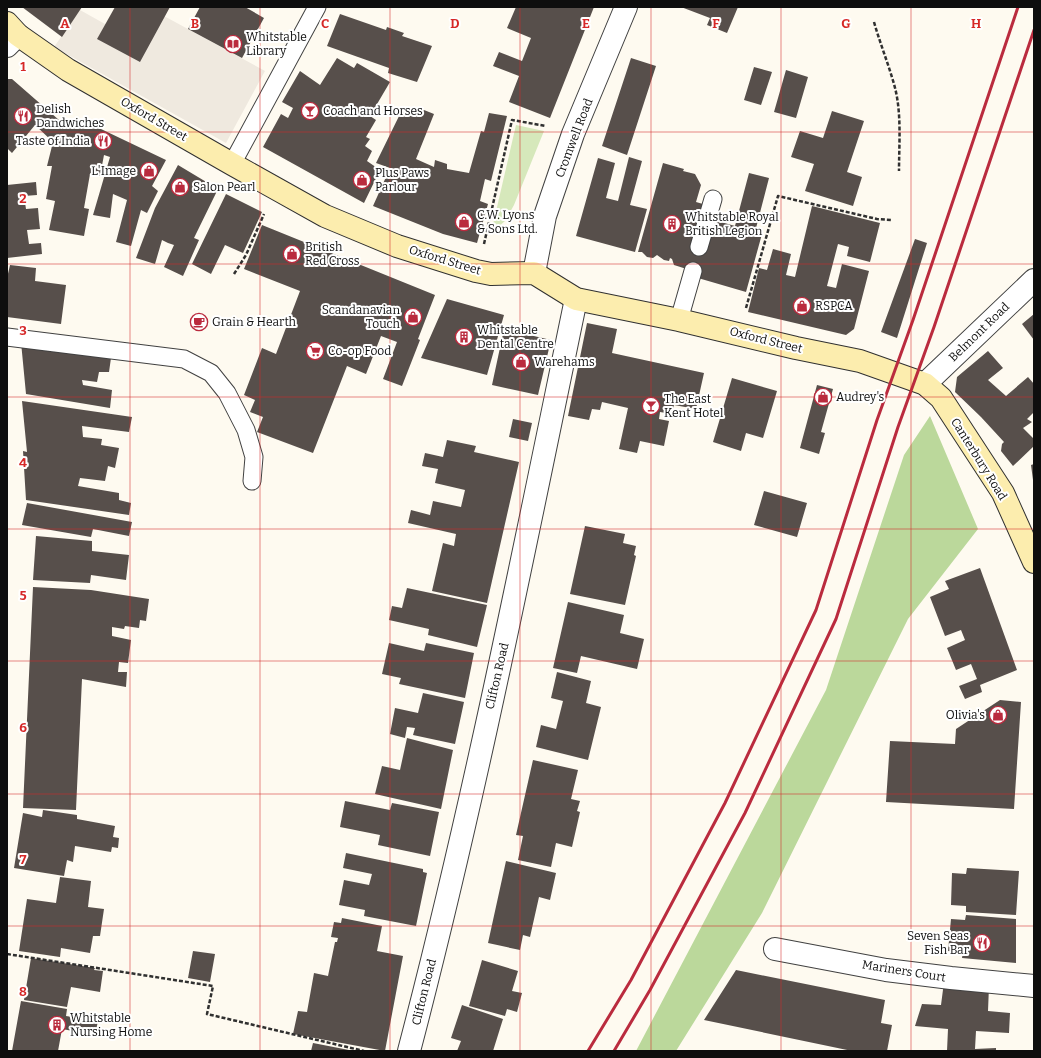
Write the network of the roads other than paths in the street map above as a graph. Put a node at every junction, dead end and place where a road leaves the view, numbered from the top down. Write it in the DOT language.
graph roads {
  1 [pos="317,7"];
  2 [pos="626,7"];
  3 [pos="11,35"];
  4 [pos="232,164"];
  5 [pos="713,200"];
  6 [pos="699,247"];
  7 [pos="693,271"];
  8 [pos="534,273"];
  9 [pos="1034,280"];
  10 [pos="576,299"];
  11 [pos="679,320"];
  12 [pos="7,337"];
  13 [pos="925,384"];
  14 [pos="252,481"];
  15 [pos="1034,562"];
  16 [pos="775,948"];
  17 [pos="1034,986"];
  18 [pos="409,1051"];
  1 -- 4 [label="lane"];
  2 -- 8 [label="street, Cromwell Road"];
  3 -- 4 [label="main road, Oxford Street"];
  4 -- 8 [label="main road, Oxford Street"];
  5 -- 6 [label="lane"];
  7 -- 11 [label="lane"];
  8 -- 10 [label="main road, Oxford Street"];
  9 -- 13 [label="street, Belmont Road"];
  10 -- 11 [label="main road, Oxford Street"];
  10 -- 18 [label="street, Clifton Road"];
  11 -- 13 [label="main road, Oxford Street"];
  12 -- 14 [label="lane"];
  13 -- 15 [label="main road, Canterbury Road"];
  16 -- 17 [label="street, Mariners Court"];
}
